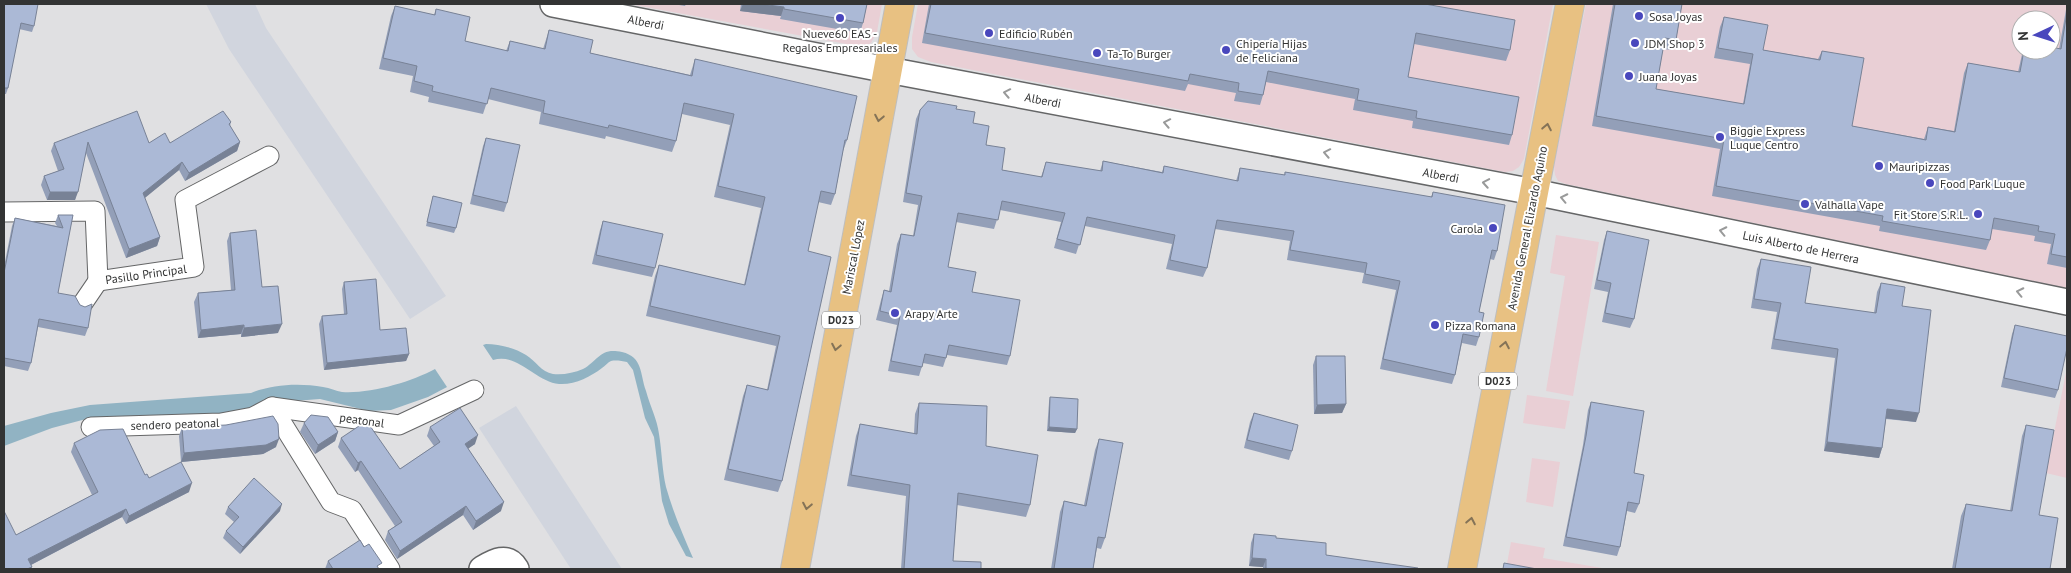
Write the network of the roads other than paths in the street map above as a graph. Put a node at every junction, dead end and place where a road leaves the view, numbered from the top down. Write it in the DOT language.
graph roads {
  1 [pos="553,4"];
  2 [pos="900,4"];
  3 [pos="1570,4"];
  4 [pos="888,70"];
  5 [pos="269,156"];
  6 [pos="1534,192"];
  7 [pos="4,212"];
  8 [pos="98,281"];
  9 [pos="2067,302"];
  10 [pos="83,303"];
  11 [pos="474,390"];
  12 [pos="272,407"];
  13 [pos="91,427"];
  14 [pos="515,567"];
  15 [pos="390,569"];
  16 [pos="482,569"];
  17 [pos="795,569"];
  18 [pos="1462,569"];
  1 -- 4 [label="street, Alberdi"];
  2 -- 4 [label="main road, Mariscal López / D023"];
  6 -- 3 [label="main road, Avenida General Elizardo Aquino / D023, one-way"];
  6 -- 4 [label="street, Alberdi, one-way"];
  4 -- 17 [label="main road, Mariscal López / D023, one-way"];
  5 -- 8 [label="street, Pasillo Principal"];
  9 -- 6 [label="street, Luis Alberto de Herrera, one-way"];
  18 -- 6 [label="main road, Avenida General Elizardo Aquino / D023, one-way"];
  7 -- 8 [label="street, Pasillo Principal"];
  8 -- 10 [label="street"];
  11 -- 12 [label="street, peatonal"];
  12 -- 13 [label="street, sendero peatonal"];
  12 -- 15 [label="street"];
  14 -- 16 [label="street"];
}
